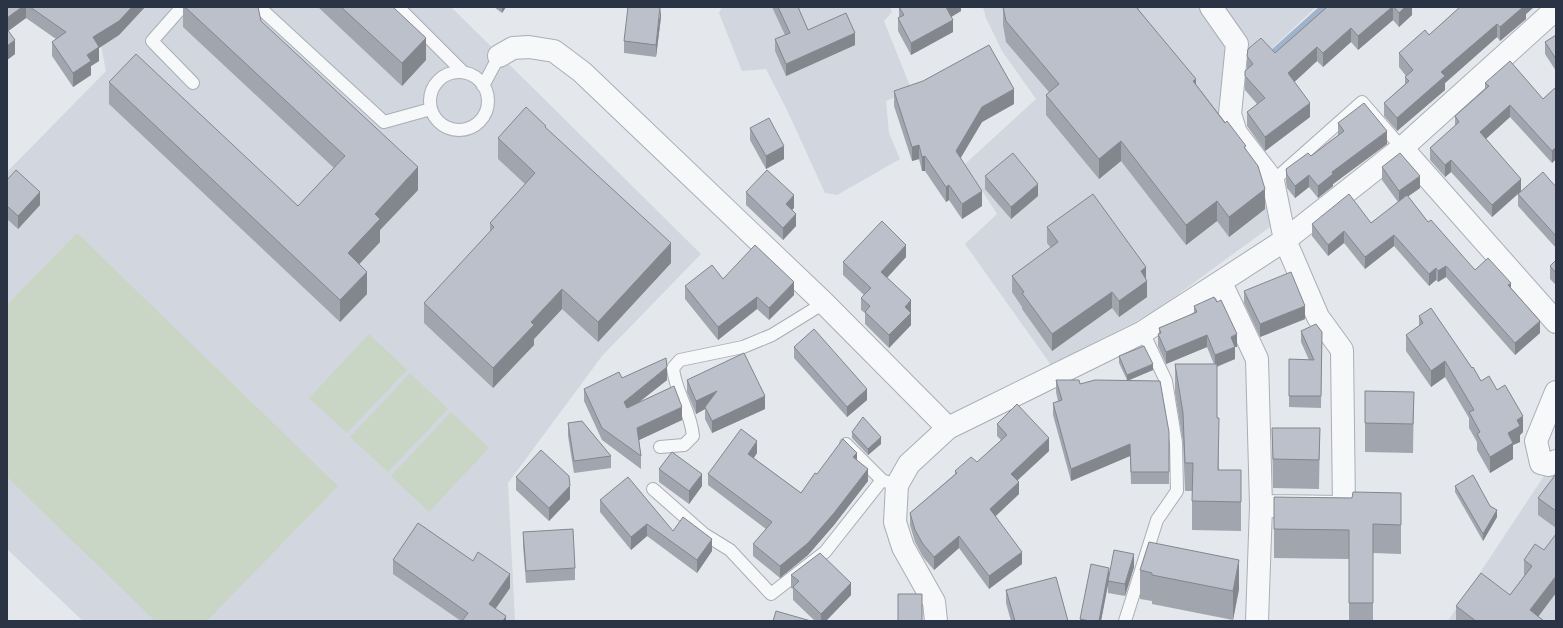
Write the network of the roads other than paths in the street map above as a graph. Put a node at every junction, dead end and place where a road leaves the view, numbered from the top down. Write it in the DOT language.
graph roads {
  1 [pos="182,7"];
  2 [pos="259,7"];
  3 [pos="398,7"];
  4 [pos="1211,7"];
  5 [pos="1556,9"];
  6 [pos="499,56"];
  7 [pos="463,72"];
  8 [pos="193,83"];
  9 [pos="483,86"];
  10 [pos="431,109"];
  11 [pos="1402,148"];
  12 [pos="1273,182"];
  13 [pos="1285,240"];
  14 [pos="1221,282"];
  15 [pos="824,303"];
  16 [pos="1556,322"];
  17 [pos="1143,332"];
  18 [pos="1556,392"];
  19 [pos="948,428"];
  20 [pos="846,443"];
  21 [pos="660,447"];
  22 [pos="1556,460"];
  23 [pos="890,483"];
  24 [pos="653,489"];
  25 [pos="1261,506"];
  26 [pos="936,621"];
  27 [pos="1125,621"];
  28 [pos="1257,621"];
  1 -- 8 [label="lane"];
  2 -- 10 [label="lane"];
  3 -- 7 [label="lane"];
  4 -- 12 [label="street"];
  5 -- 11 [label="street"];
  6 -- 9 [label="lane"];
  6 -- 15 [label="street"];
  7 -- 9 [label="lane"];
  7 -- 10 [label="lane"];
  9 -- 10 [label="lane"];
  11 -- 12 [label="lane"];
  11 -- 13 [label="street"];
  11 -- 16 [label="street"];
  12 -- 13 [label="street"];
  13 -- 14 [label="street"];
  13 -- 25 [label="street"];
  14 -- 17 [label="street"];
  14 -- 25 [label="street"];
  15 -- 19 [label="street"];
  15 -- 21 [label="lane"];
  17 -- 19 [label="street"];
  17 -- 27 [label="lane"];
  18 -- 22 [label="street"];
  19 -- 23 [label="street"];
  20 -- 23 [label="lane"];
  23 -- 24 [label="lane"];
  23 -- 26 [label="street"];
  25 -- 28 [label="street"];
}
